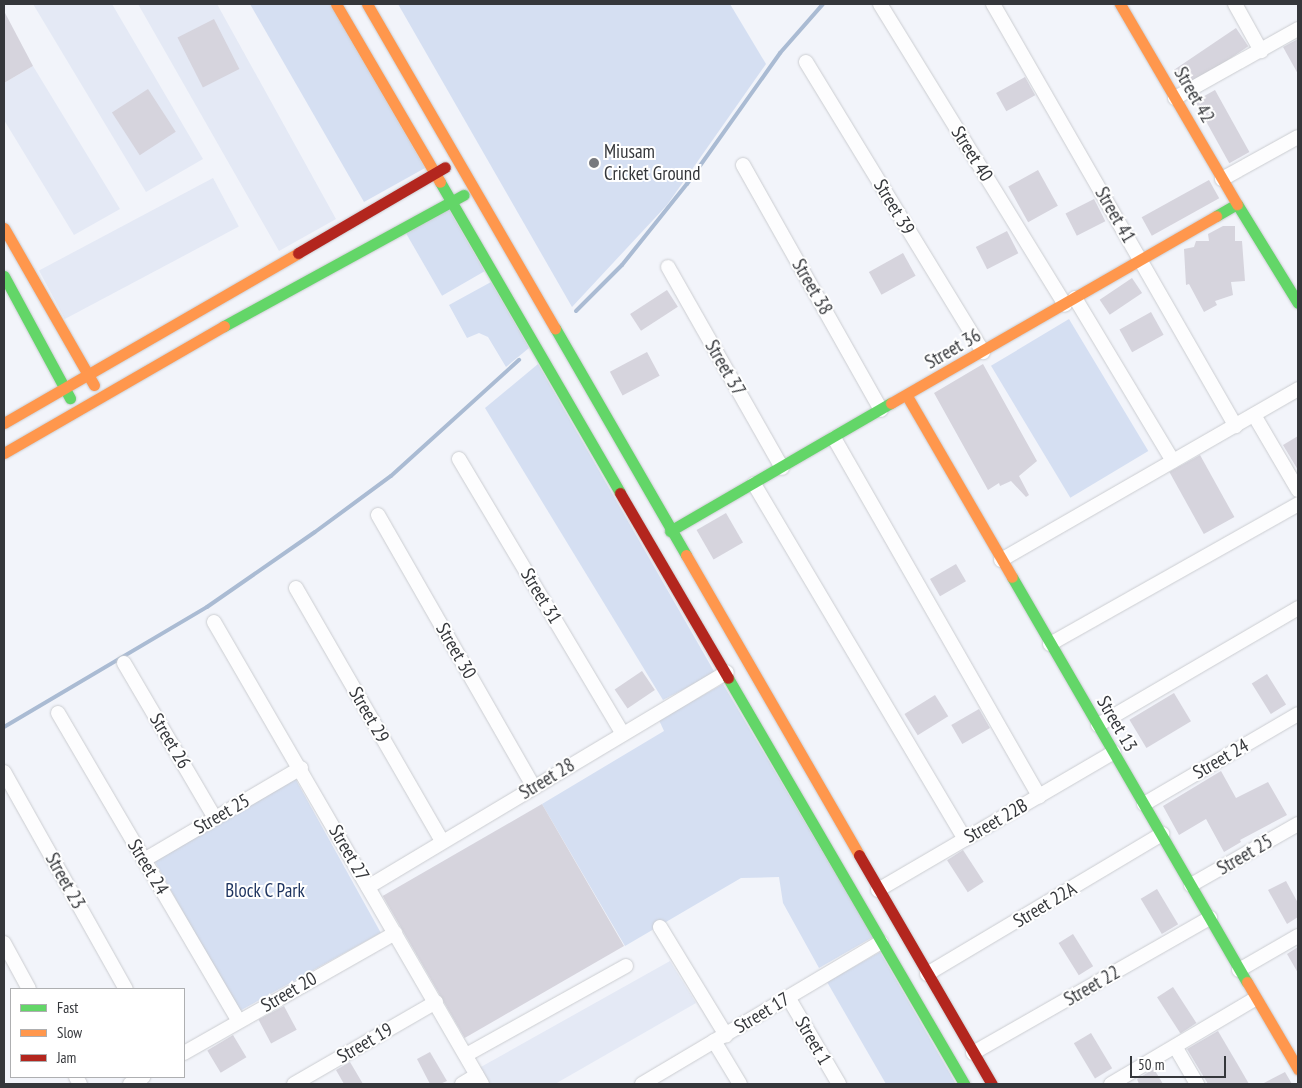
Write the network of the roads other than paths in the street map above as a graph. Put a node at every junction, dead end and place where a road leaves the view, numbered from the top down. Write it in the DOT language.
graph roads {
  1 [pos="336,4"];
  2 [pos="367,4"];
  3 [pos="880,4"];
  4 [pos="993,4"];
  5 [pos="1120,4"];
  6 [pos="1235,4"];
  7 [pos="1298,29"];
  8 [pos="1261,50"];
  9 [pos="806,62"];
  10 [pos="1175,98"];
  11 [pos="1298,137"];
  12 [pos="457,161"];
  13 [pos="743,165"];
  14 [pos="434,172"];
  15 [pos="1222,180"];
  16 [pos="474,190"];
  17 [pos="450,200"];
  18 [pos="1237,204"];
  19 [pos="4,228"];
  20 [pos="1142,261"];
  21 [pos="668,268"];
  22 [pos="4,276"];
  23 [pos="1070,302"];
  24 [pos="1298,303"];
  25 [pos="983,352"];
  26 [pos="88,374"];
  27 [pos="64,387"];
  28 [pos="1298,389"];
  29 [pos="906,396"];
  30 [pos="101,397"];
  31 [pos="881,410"];
  32 [pos="77,411"];
  33 [pos="1254,415"];
  34 [pos="4,422"];
  35 [pos="1236,426"];
  36 [pos="834,438"];
  37 [pos="4,453"];
  38 [pos="460,459"];
  39 [pos="1173,461"];
  40 [pos="782,468"];
  41 [pos="754,484"];
  42 [pos="1298,490"];
  43 [pos="1298,504"];
  44 [pos="378,515"];
  45 [pos="670,531"];
  46 [pos="1001,560"];
  47 [pos="701,584"];
  48 [pos="296,588"];
  49 [pos="681,595"];
  50 [pos="1298,608"];
  51 [pos="214,622"];
  52 [pos="1050,644"];
  53 [pos="124,664"];
  54 [pos="727,672"];
  55 [pos="58,713"];
  56 [pos="1298,714"];
  57 [pos="1098,725"];
  58 [pos="623,734"];
  59 [pos="1114,752"];
  60 [pos="300,768"];
  61 [pos="4,772"];
  62 [pos="534,787"];
  63 [pos="1039,796"];
  64 [pos="1144,804"];
  65 [pos="215,818"];
  66 [pos="837,819"];
  67 [pos="1298,824"];
  68 [pos="816,828"];
  69 [pos="1162,834"];
  70 [pos="965,839"];
  71 [pos="442,842"];
  72 [pos="144,860"];
  73 [pos="1191,885"];
  74 [pos="368,887"];
  75 [pos="878,890"];
  76 [pos="1210,918"];
  77 [pos="660,928"];
  78 [pos="395,933"];
  79 [pos="1298,936"];
  80 [pos="881,942"];
  81 [pos="4,943"];
  82 [pos="626,966"];
  83 [pos="1239,970"];
  84 [pos="927,974"];
  85 [pos="28,988"];
  86 [pos="125,988"];
  87 [pos="788,997"];
  88 [pos="1255,999"];
  89 [pos="436,1002"];
  90 [pos="239,1020"];
  91 [pos="720,1038"];
  92 [pos="1176,1048"];
  93 [pos="185,1052"];
  94 [pos="973,1053"];
  95 [pos="1295,1054"];
  96 [pos="466,1055"];
  97 [pos="1298,1069"];
  98 [pos="142,1078"];
  99 [pos="480,1080"];
  100 [pos="130,1084"];
  101 [pos="294,1084"];
  102 [pos="462,1084"];
  103 [pos="642,1084"];
  104 [pos="740,1084"];
  105 [pos="839,1084"];
  106 [pos="964,1084"];
  107 [pos="992,1084"];
  108 [pos="1111,1084"];
  109 [pos="1197,1084"];
  1 -- 14 [label="street"];
  2 -- 12 [label="street"];
  3 -- 23 [label="street, Street 40"];
  4 -- 20 [label="street, Street 41"];
  5 -- 10 [label="street, Street 42"];
  6 -- 8 [label="street"];
  7 -- 8 [label="street"];
  8 -- 10 [label="street"];
  9 -- 25 [label="street, Street 39"];
  10 -- 15 [label="street, Street 42"];
  11 -- 15 [label="street"];
  12 -- 14 [label="street"];
  12 -- 16 [label="street"];
  13 -- 31 [label="street, Street 38"];
  14 -- 17 [label="street"];
  14 -- 26 [label="street"];
  15 -- 18 [label="street, Street 42"];
  16 -- 17 [label="street"];
  16 -- 45 [label="street"];
  17 -- 30 [label="street"];
  17 -- 49 [label="street"];
  18 -- 20 [label="street, Street 36"];
  18 -- 24 [label="street"];
  19 -- 26 [label="street"];
  20 -- 23 [label="street, Street 36"];
  20 -- 35 [label="street, Street 41"];
  21 -- 40 [label="street, Street 37"];
  22 -- 27 [label="street"];
  23 -- 25 [label="street, Street 36"];
  23 -- 39 [label="street, Street 40"];
  25 -- 29 [label="street, Street 36"];
  26 -- 27 [label="street"];
  26 -- 30 [label="street"];
  27 -- 32 [label="street"];
  27 -- 34 [label="street"];
  28 -- 33 [label="street"];
  29 -- 31 [label="street, Street 36"];
  29 -- 46 [label="street, Street 13"];
  30 -- 32 [label="street"];
  31 -- 36 [label="street, Street 36"];
  32 -- 37 [label="street"];
  33 -- 35 [label="street"];
  33 -- 42 [label="street"];
  35 -- 39 [label="street"];
  36 -- 40 [label="street, Street 36"];
  36 -- 63 [label="street"];
  38 -- 58 [label="street, Street 31"];
  39 -- 46 [label="street"];
  40 -- 41 [label="street, Street 36"];
  41 -- 45 [label="street, Street 36"];
  41 -- 70 [label="street"];
  43 -- 52 [label="street"];
  44 -- 62 [label="street, Street 30"];
  45 -- 47 [label="street"];
  46 -- 52 [label="street, Street 13"];
  47 -- 49 [label="street"];
  47 -- 66 [label="street"];
  48 -- 71 [label="street, Street 29"];
  49 -- 54 [label="street"];
  50 -- 57 [label="street"];
  51 -- 60 [label="street, Street 27"];
  52 -- 57 [label="street, Street 13"];
  53 -- 65 [label="street, Street 26"];
  54 -- 58 [label="street, Street 28"];
  54 -- 68 [label="street"];
  55 -- 72 [label="street, Street 24"];
  56 -- 64 [label="street, Street 24"];
  57 -- 59 [label="street, Street 13"];
  58 -- 62 [label="street, Street 28"];
  59 -- 63 [label="street, Street 22B"];
  59 -- 64 [label="street, Street 13"];
  60 -- 65 [label="street, Street 25"];
  60 -- 74 [label="street, Street 27"];
  61 -- 86 [label="street, Street 23"];
  62 -- 71 [label="street, Street 28"];
  63 -- 70 [label="street, Street 22B"];
  64 -- 69 [label="street, Street 13"];
  65 -- 72 [label="street, Street 25"];
  66 -- 68 [label="street"];
  66 -- 75 [label="street"];
  67 -- 73 [label="street, Street 25"];
  68 -- 80 [label="street"];
  69 -- 73 [label="street, Street 13"];
  69 -- 84 [label="street, Street 22A"];
  70 -- 75 [label="street, Street 22B"];
  71 -- 74 [label="street, Street 28"];
  72 -- 90 [label="street, Street 24"];
  73 -- 76 [label="street, Street 13"];
  74 -- 78 [label="street, Street 27"];
  75 -- 84 [label="street"];
  76 -- 83 [label="street, Street 13"];
  76 -- 94 [label="street, Street 22"];
  77 -- 91 [label="street"];
  78 -- 89 [label="street, Street 27"];
  78 -- 90 [label="street, Street 20"];
  79 -- 83 [label="street"];
  80 -- 87 [label="street, Street 17"];
  80 -- 106 [label="street"];
  81 -- 85 [label="street"];
  82 -- 96 [label="street"];
  83 -- 88 [label="street, Street 13"];
  84 -- 94 [label="street"];
  87 -- 91 [label="street, Street 17"];
  87 -- 105 [label="street, Street 1"];
  88 -- 92 [label="street"];
  88 -- 95 [label="street, Street 13"];
  89 -- 96 [label="street, Street 27"];
  89 -- 101 [label="street, Street 19"];
  90 -- 93 [label="street, Street 20"];
  91 -- 103 [label="street, Street 17"];
  91 -- 104 [label="street"];
  92 -- 108 [label="street"];
  92 -- 109 [label="street"];
  94 -- 107 [label="street"];
  95 -- 97 [label="street, Street 13"];
  96 -- 99 [label="street, Street 27"];
  98 -- 100 [label="street"];
  99 -- 102 [label="street"];
}
